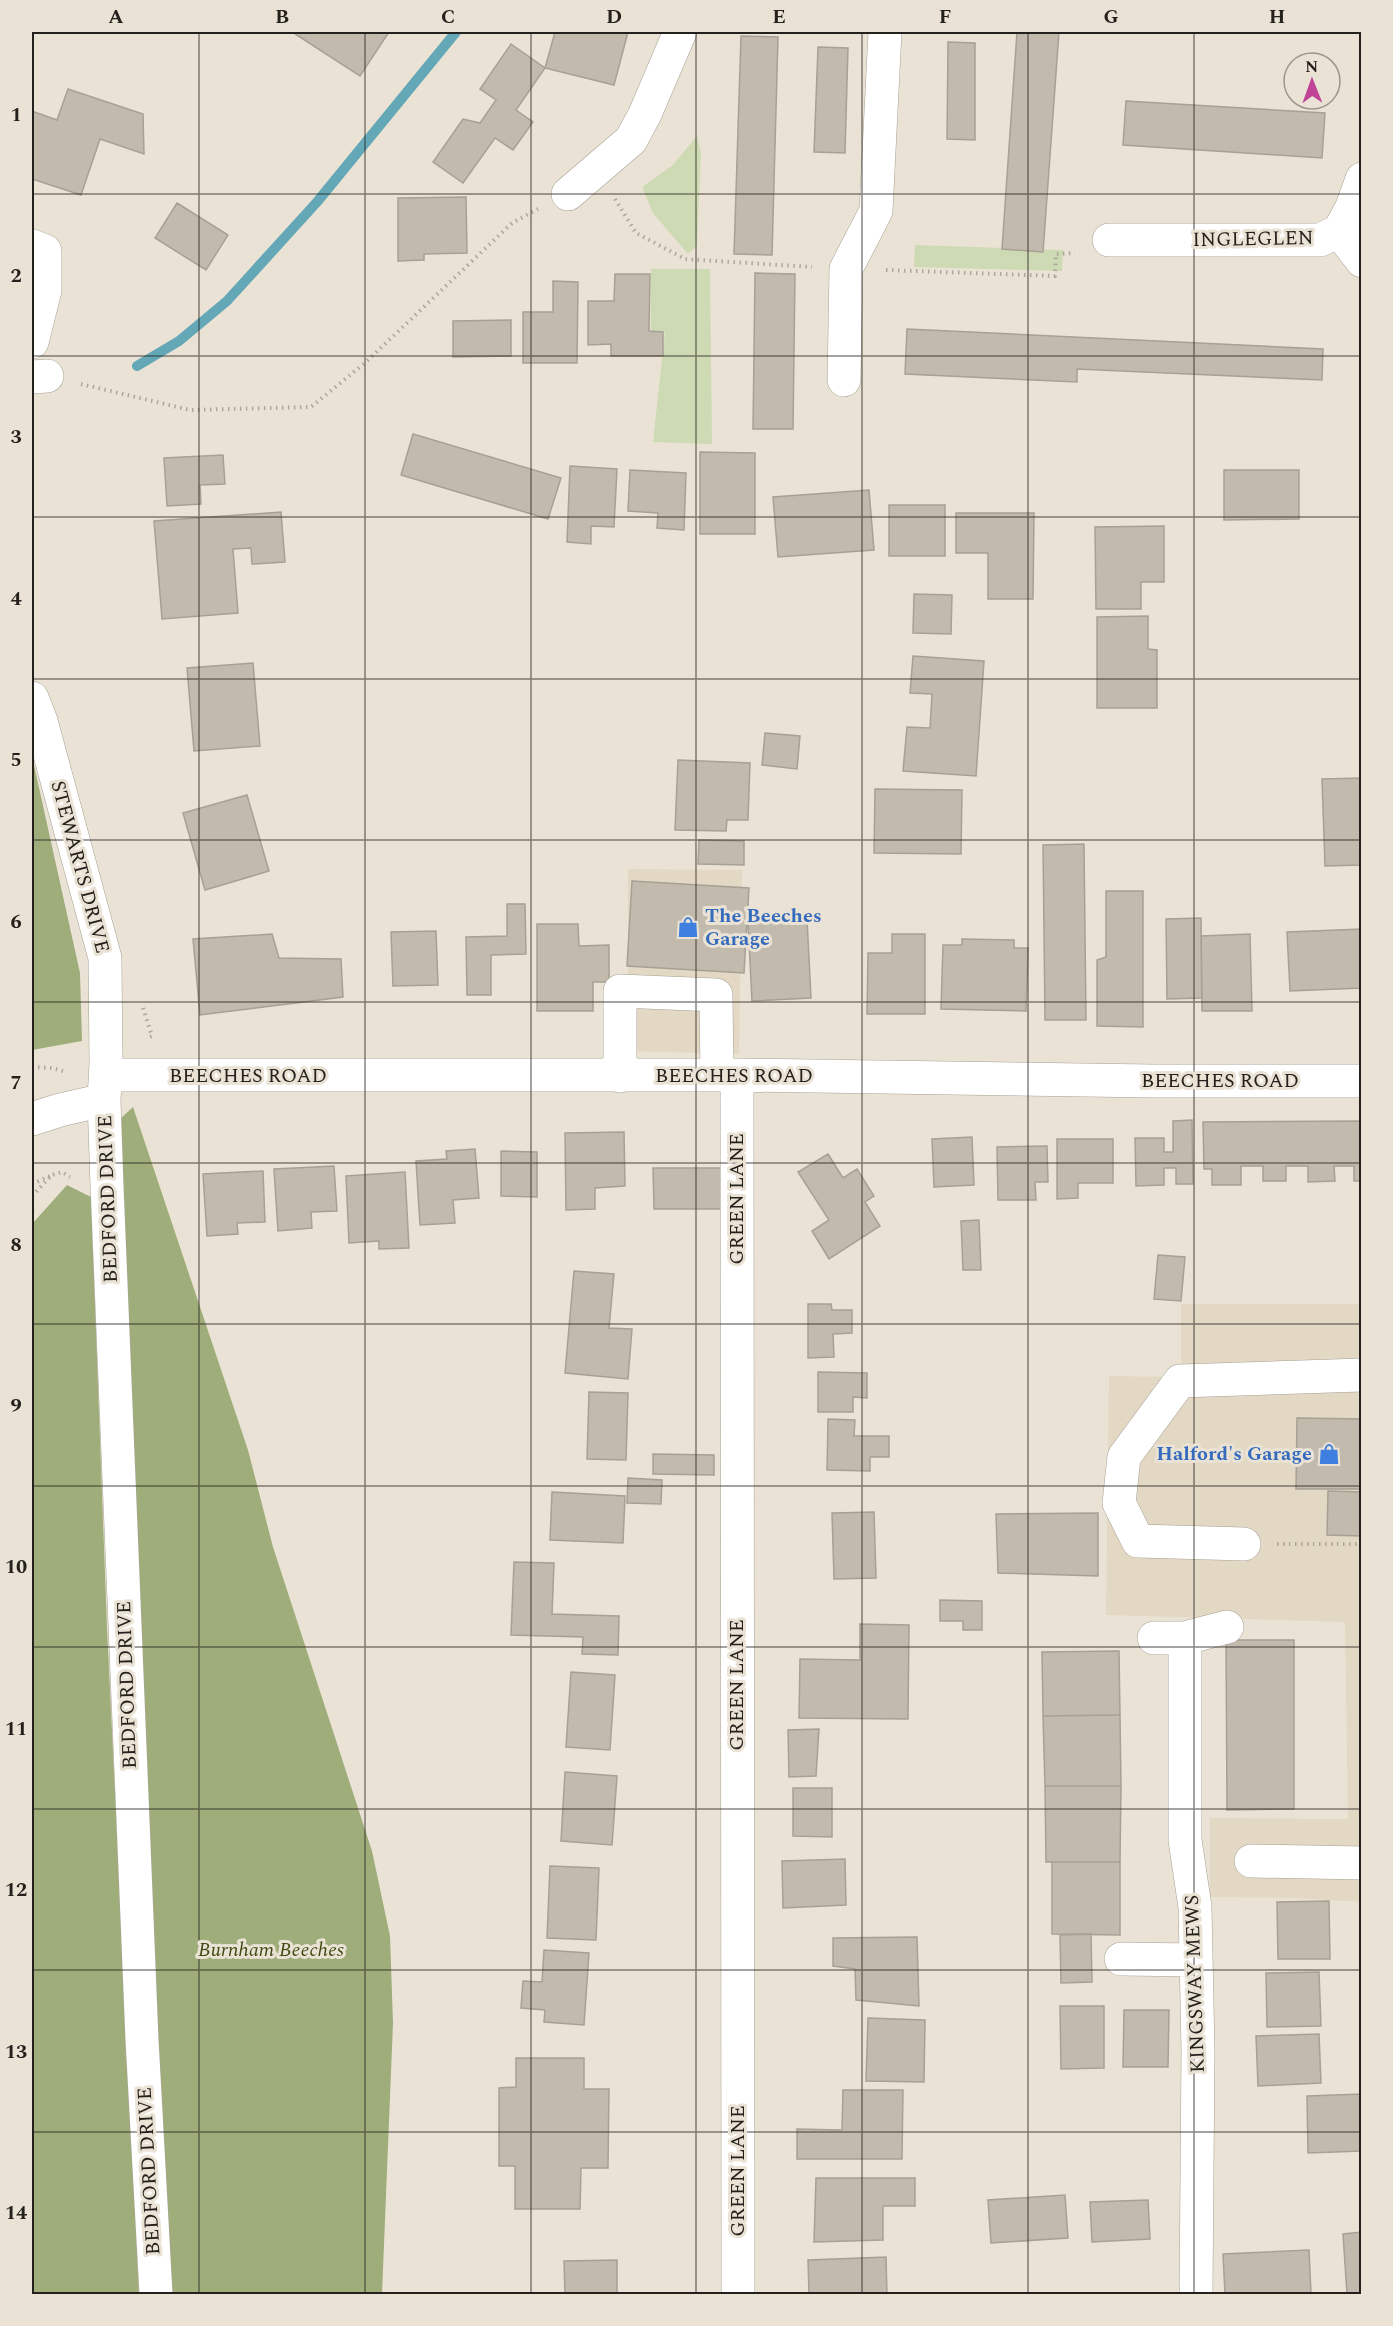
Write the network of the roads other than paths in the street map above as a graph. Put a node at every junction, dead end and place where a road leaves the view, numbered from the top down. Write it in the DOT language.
graph roads {
  1 [pos="680,32"];
  2 [pos="885,32"];
  3 [pos="1362,179"];
  4 [pos="568,194"];
  5 [pos="1338,231"];
  6 [pos="1109,240"];
  7 [pos="32,246"];
  8 [pos="1362,261"];
  9 [pos="32,342"];
  10 [pos="844,380"];
  11 [pos="32,698"];
  12 [pos="727,1075"];
  13 [pos="620,1076"];
  14 [pos="1362,1081"];
  15 [pos="105,1088"];
  16 [pos="32,1119"];
  17 [pos="1362,1375"];
  18 [pos="1244,1545"];
  19 [pos="1227,1627"];
  20 [pos="1251,1862"];
  21 [pos="1362,1863"];
  22 [pos="1121,1959"];
  23 [pos="1196,1960"];
  24 [pos="156,2295"];
  25 [pos="738,2295"];
  26 [pos="1196,2295"];
  1 -- 4 [label="street"];
  2 -- 10 [label="street"];
  3 -- 5 [label="street, INGLEGLEN"];
  5 -- 6 [label="street, INGLEGLEN"];
  5 -- 8 [label="street"];
  7 -- 9 [label="street"];
  11 -- 15 [label="street, STEWARTS DRIVE"];
  12 -- 13 [label="street, BEECHES ROAD"];
  12 -- 13 [label="street, GREEN LANE"];
  12 -- 14 [label="street, BEECHES ROAD"];
  12 -- 25 [label="street, GREEN LANE"];
  13 -- 15 [label="street, BEECHES ROAD"];
  15 -- 16 [label="street, BEECHES ROAD"];
  15 -- 24 [label="street, BEDFORD DRIVE"];
  17 -- 18 [label="street"];
  19 -- 23 [label="street, KINGSWAY MEWS"];
  20 -- 21 [label="street"];
  22 -- 23 [label="street"];
  23 -- 26 [label="street, KINGSWAY MEWS"];
}
